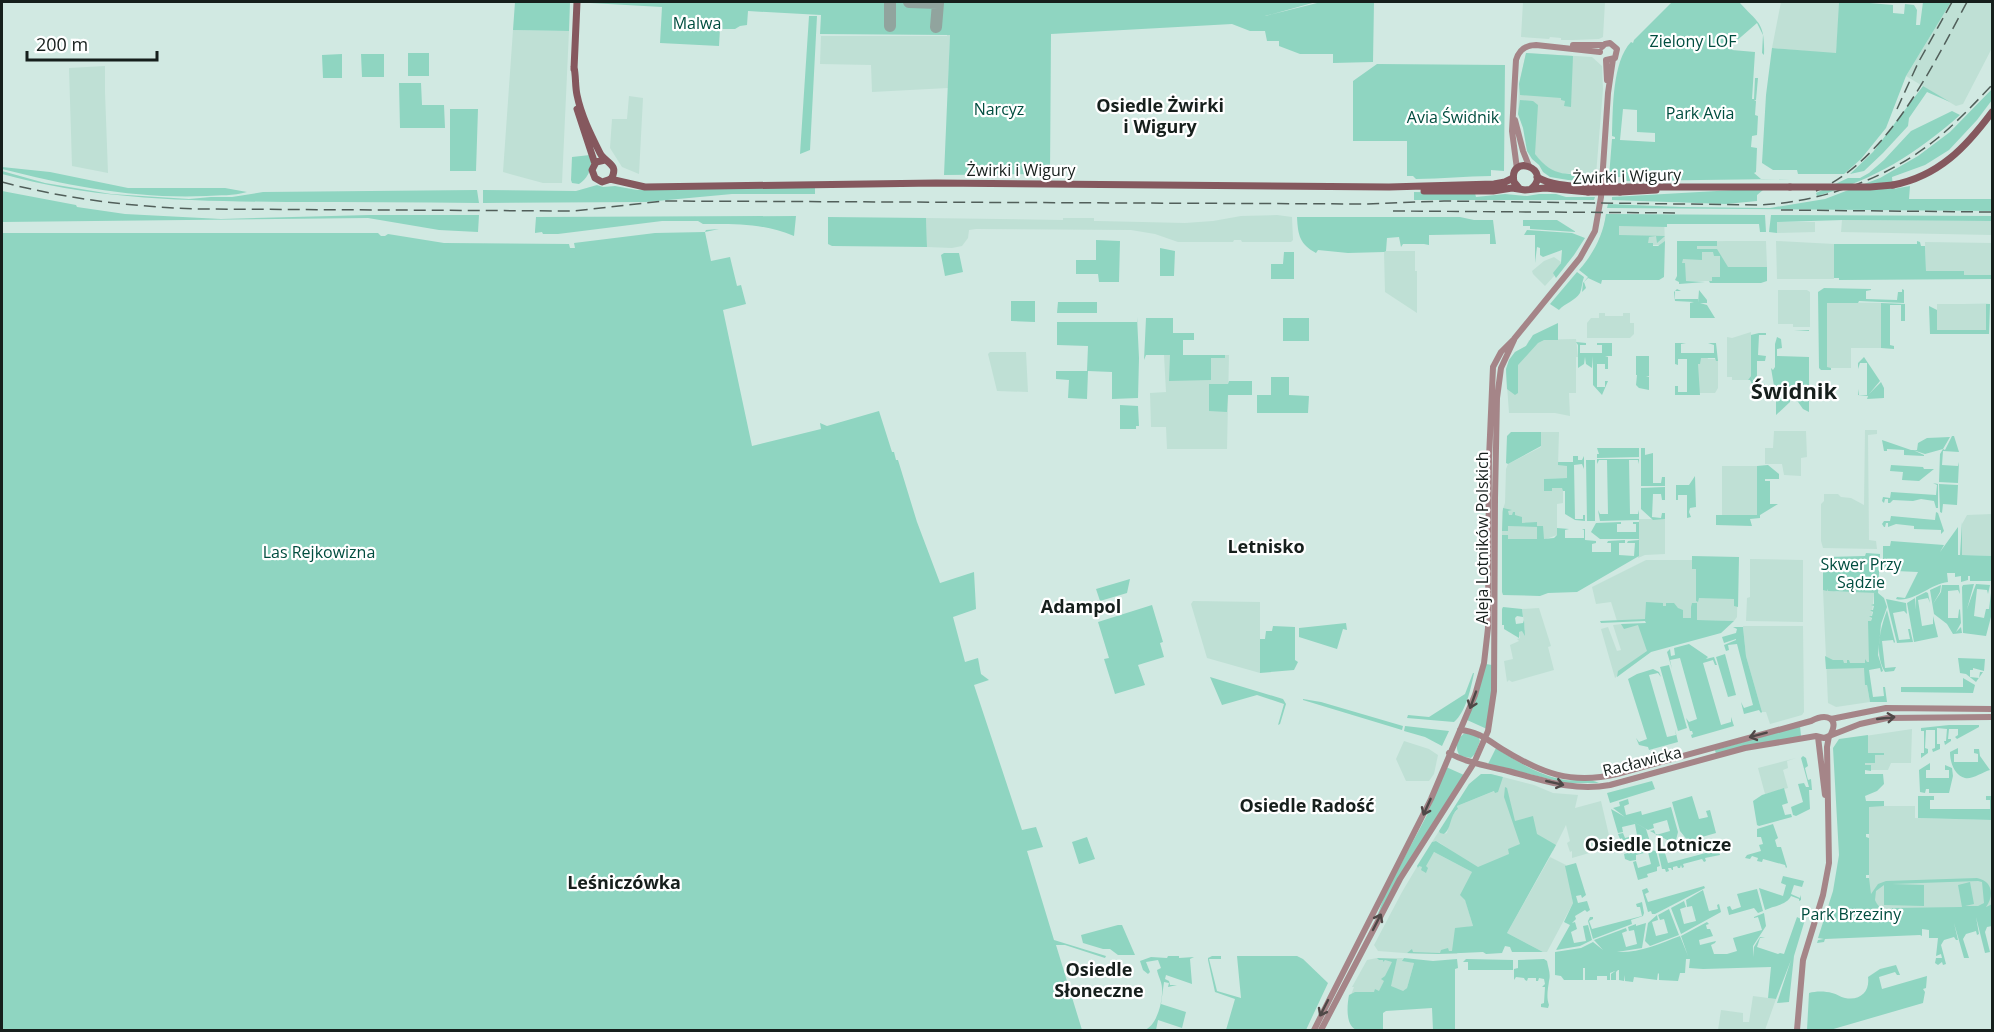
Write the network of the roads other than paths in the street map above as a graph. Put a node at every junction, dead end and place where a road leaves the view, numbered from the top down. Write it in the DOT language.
graph roads {
  1 [pos="577,2"];
  2 [pos="1603,45"];
  3 [pos="1554,46"];
  4 [pos="1600,52"];
  5 [pos="1609,60"];
  6 [pos="574,67"];
  7 [pos="1992,112"];
  8 [pos="1514,113"];
  9 [pos="605,160"];
  10 [pos="595,164"];
  11 [pos="1529,166"];
  12 [pos="1517,168"];
  13 [pos="612,176"];
  14 [pos="1537,177"];
  15 [pos="1513,178"];
  16 [pos="1389,187"];
  17 [pos="1519,188"];
  18 [pos="1528,189"];
  19 [pos="1588,190"];
  20 [pos="1514,339"];
  21 [pos="1489,458"];
  22 [pos="1496,464"];
  23 [pos="1992,709"];
  24 [pos="1992,717"];
  25 [pos="1814,719"];
  26 [pos="1831,719"];
  27 [pos="1460,730"];
  28 [pos="1817,736"];
  29 [pos="1829,736"];
  30 [pos="1486,739"];
  31 [pos="1449,753"];
  32 [pos="1474,763"];
  33 [pos="1828,810"];
  34 [pos="1314,1030"];
  35 [pos="1321,1030"];
  36 [pos="1797,1030"];
  1 -- 6 [label="main road"];
  2 -- 3 [label="street"];
  2 -- 4 [label="street"];
  2 -- 5 [label="street"];
  3 -- 4 [label="street"];
  3 -- 8 [label="street"];
  4 -- 5 [label="street"];
  5 -- 20 [label="street, Aleja Lotników Polskich"];
  6 -- 9 [label="main road"];
  6 -- 10 [label="main road"];
  7 -- 19 [label="main road, Żwirki i Wigury, bridge"];
  8 -- 11 [label="street"];
  8 -- 12 [label="street"];
  9 -- 10 [label="main road"];
  9 -- 13 [label="main road"];
  10 -- 13 [label="main road"];
  11 -- 12 [label="main road"];
  11 -- 14 [label="main road"];
  12 -- 15 [label="main road"];
  13 -- 16 [label="main road, Żwirki i Wigury"];
  14 -- 18 [label="main road"];
  14 -- 19 [label="main road, Żwirki i Wigury"];
  15 -- 16 [label="main road"];
  15 -- 17 [label="main road"];
  16 -- 17 [label="main road"];
  17 -- 18 [label="main road"];
  18 -- 19 [label="main road, Żwirki i Wigury"];
  20 -- 21 [label="street, Aleja Lotników Polskich"];
  20 -- 22 [label="street, Aleja Lotników Polskich"];
  21 -- 22 [label="street"];
  21 -- 27 [label="street, Aleja Lotników Polskich, one-way"];
  22 -- 30 [label="street, Aleja Lotników Polskich"];
  23 -- 26 [label="street"];
  29 -- 24 [label="street, one-way"];
  25 -- 26 [label="street"];
  25 -- 28 [label="street"];
  25 -- 30 [label="street, Racławicka, one-way"];
  26 -- 29 [label="street"];
  27 -- 30 [label="street, Racławicka"];
  27 -- 31 [label="street, Aleja Lotników Polskich"];
  28 -- 29 [label="street"];
  32 -- 28 [label="street, Racławicka, one-way"];
  28 -- 33 [label="street"];
  29 -- 33 [label="street"];
  30 -- 32 [label="street, Aleja Lotników Polskich"];
  31 -- 32 [label="street, Racławicka"];
  31 -- 34 [label="street, one-way"];
  35 -- 32 [label="street, one-way"];
  33 -- 36 [label="street"];
}
